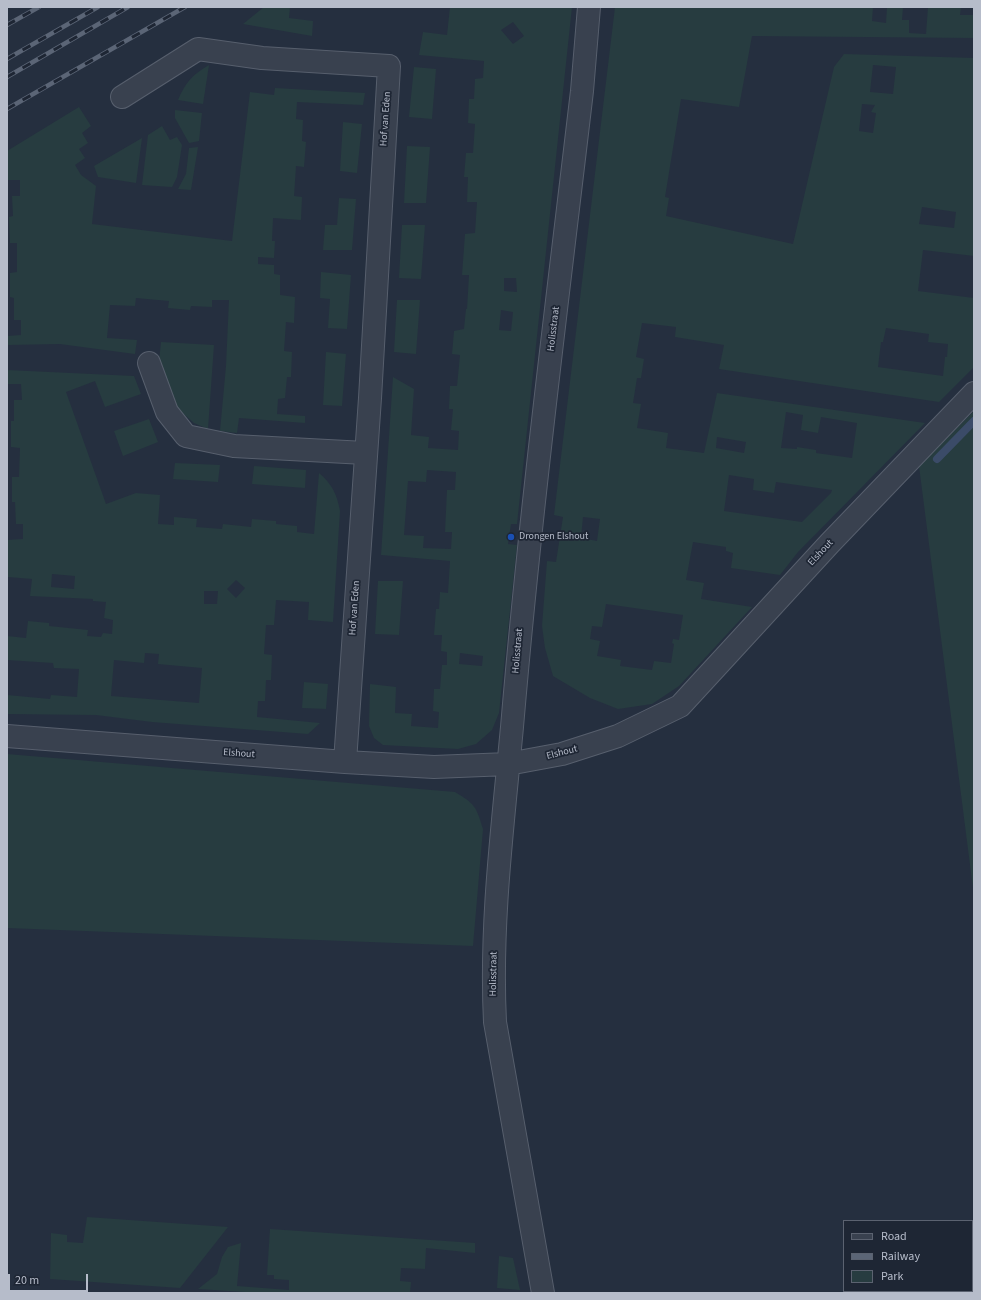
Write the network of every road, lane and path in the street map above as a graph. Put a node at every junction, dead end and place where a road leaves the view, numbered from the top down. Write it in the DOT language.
graph roads {
  1 [pos="589,7"];
  2 [pos="122,97"];
  3 [pos="150,363"];
  4 [pos="974,393"];
  5 [pos="365,453"];
  6 [pos="7,736"];
  7 [pos="345,762"];
  8 [pos="508,764"];
  9 [pos="543,1293"];
  1 -- 8 [label="street, Holisstraat"];
  2 -- 5 [label="street, Hof van Eden"];
  3 -- 5 [label="street"];
  4 -- 8 [label="street, Elshout"];
  5 -- 7 [label="street, Hof van Eden"];
  6 -- 7 [label="street, Elshout"];
  7 -- 8 [label="street, Elshout"];
  8 -- 9 [label="street, Holisstraat"];
}
